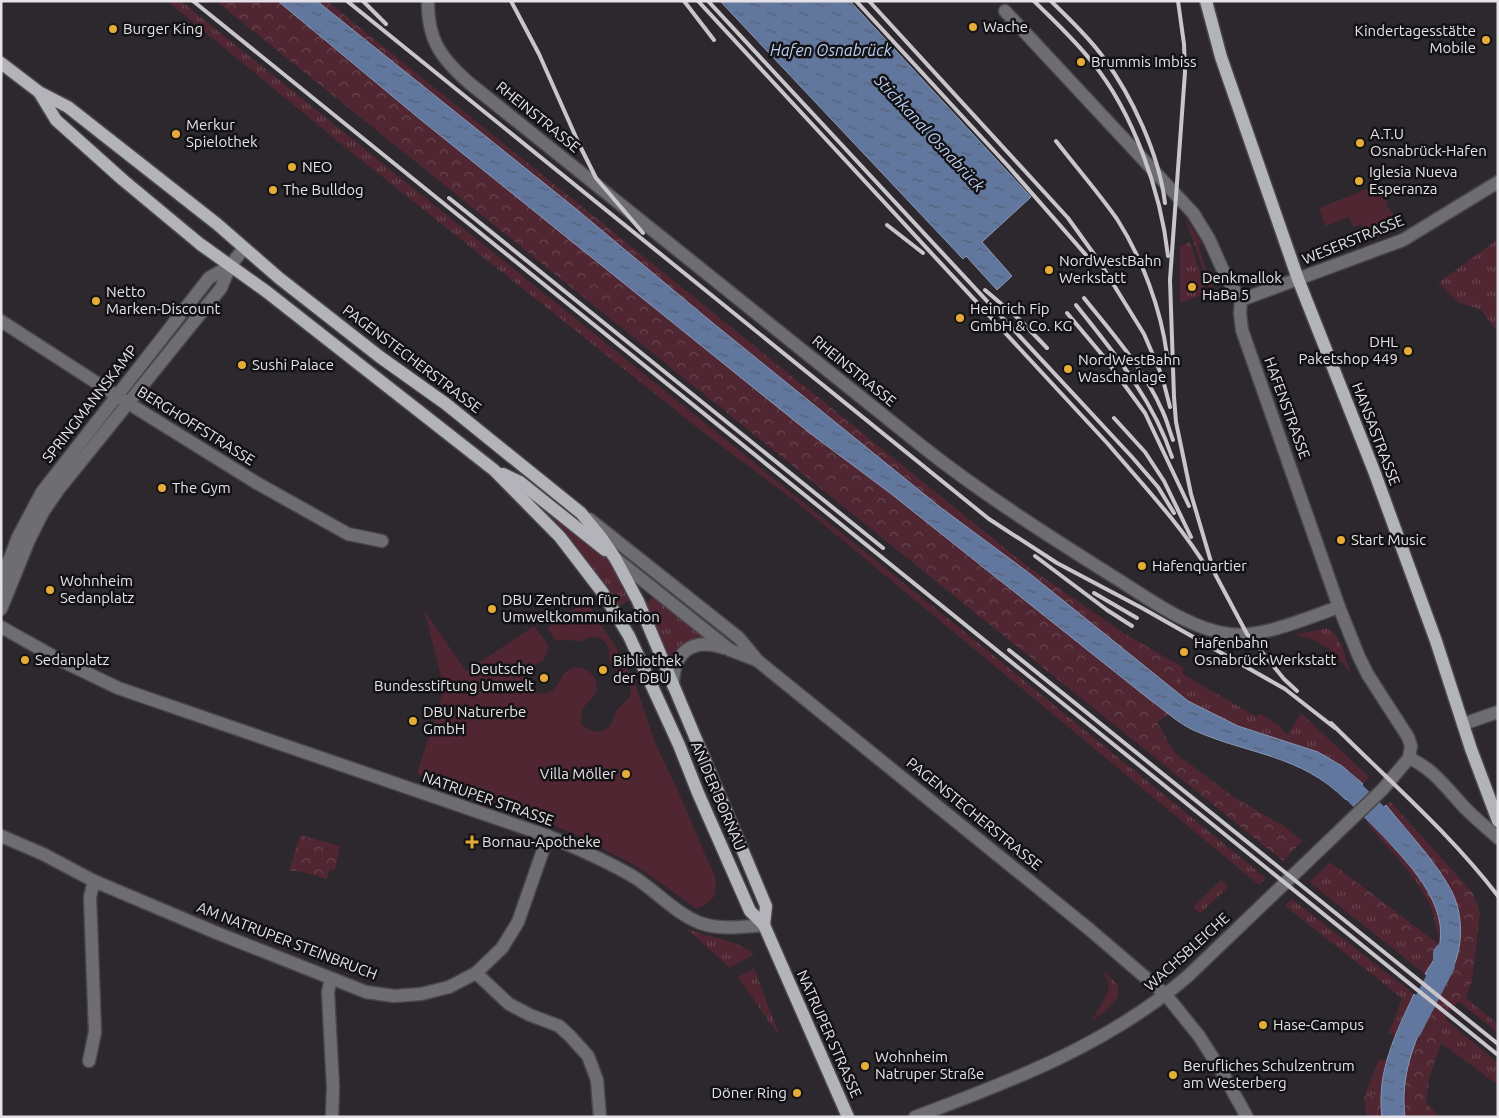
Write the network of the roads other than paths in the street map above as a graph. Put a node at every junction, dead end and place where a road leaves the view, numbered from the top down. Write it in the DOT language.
graph roads {
  1 [pos="428,1"];
  2 [pos="1206,1"];
  3 [pos="1005,11"];
  4 [pos="1,63"];
  5 [pos="39,92"];
  6 [pos="1498,182"];
  7 [pos="244,248"];
  8 [pos="230,266"];
  9 [pos="1298,279"];
  10 [pos="1241,300"];
  11 [pos="1,321"];
  12 [pos="123,400"];
  13 [pos="494,470"];
  14 [pos="581,513"];
  15 [pos="382,542"];
  16 [pos="615,558"];
  17 [pos="1,582"];
  18 [pos="1339,607"];
  19 [pos="1,609"];
  20 [pos="1,627"];
  21 [pos="730,650"];
  22 [pos="758,661"];
  23 [pos="673,686"];
  24 [pos="1498,712"];
  25 [pos="1463,724"];
  26 [pos="1409,758"];
  27 [pos="1498,821"];
  28 [pos="1,836"];
  29 [pos="548,836"];
  30 [pos="1498,838"];
  31 [pos="94,881"];
  32 [pos="764,925"];
  33 [pos="476,973"];
  34 [pos="331,979"];
  35 [pos="1166,996"];
  36 [pos="89,1061"];
  37 [pos="332,1117"];
  38 [pos="600,1117"];
  39 [pos="848,1117"];
  40 [pos="915,1117"];
  41 [pos="1247,1117"];
  1 -- 18 [label="street, RHEINSTRASSE"];
  2 -- 9 [label="main road, HANSASTRASSE"];
  3 -- 10 [label="street"];
  4 -- 5 [label="main road, PAGENSTECHERSTRASSE"];
  5 -- 7 [label="main road, PAGENSTECHERSTRASSE"];
  5 -- 8 [label="main road, PAGENSTECHERSTRASSE"];
  6 -- 9 [label="street, WESERSTRASSE"];
  7 -- 8 [label="street, SPRINGMANNSKAMP"];
  7 -- 14 [label="main road, PAGENSTECHERSTRASSE"];
  8 -- 12 [label="street, SPRINGMANNSKAMP"];
  8 -- 13 [label="main road, PAGENSTECHERSTRASSE"];
  9 -- 10 [label="street, WESERSTRASSE"];
  9 -- 25 [label="main road, HANSASTRASSE"];
  10 -- 18 [label="street, HAFENSTRASSE"];
  11 -- 12 [label="street, BERGHOFFSTRASSE"];
  12 -- 15 [label="street, BERGHOFFSTRASSE"];
  12 -- 17 [label="street, SPRINGMANNSKAMP"];
  12 -- 19 [label="street, SPRINGMANNSKAMP"];
  13 -- 16 [label="main road"];
  13 -- 32 [label="main road, AN DER BORNAU"];
  14 -- 16 [label="main road, AN DER BORNAU"];
  14 -- 22 [label="street, PAGENSTECHERSTRASSE"];
  16 -- 21 [label="street, PAGENSTECHERSTRASSE"];
  16 -- 23 [label="main road, AN DER BORNAU"];
  18 -- 26 [label="street, HAFENSTRASSE"];
  20 -- 29 [label="street, NATRUPER STRASSE"];
  21 -- 22 [label="street, PAGENSTECHERSTRASSE"];
  21 -- 23 [label="street"];
  22 -- 35 [label="street, PAGENSTECHERSTRASSE"];
  23 -- 32 [label="main road, AN DER BORNAU"];
  24 -- 25 [label="street"];
  25 -- 27 [label="main road, HANSASTRASSE"];
  26 -- 30 [label="street"];
  26 -- 35 [label="street, WACHSBLEICHE"];
  28 -- 31 [label="street, AM NATRUPER STEINBRUCH"];
  29 -- 32 [label="street, NATRUPER STRASSE"];
  29 -- 33 [label="street, AM NATRUPER STEINBRUCH"];
  31 -- 34 [label="street, AM NATRUPER STEINBRUCH"];
  31 -- 36 [label="street"];
  32 -- 39 [label="main road, NATRUPER STRASSE"];
  33 -- 34 [label="street, AM NATRUPER STEINBRUCH"];
  33 -- 38 [label="street"];
  34 -- 37 [label="street"];
  35 -- 40 [label="street, WACHSBLEICHE"];
  35 -- 41 [label="street, PAGENSTECHERSTRASSE"];
}
